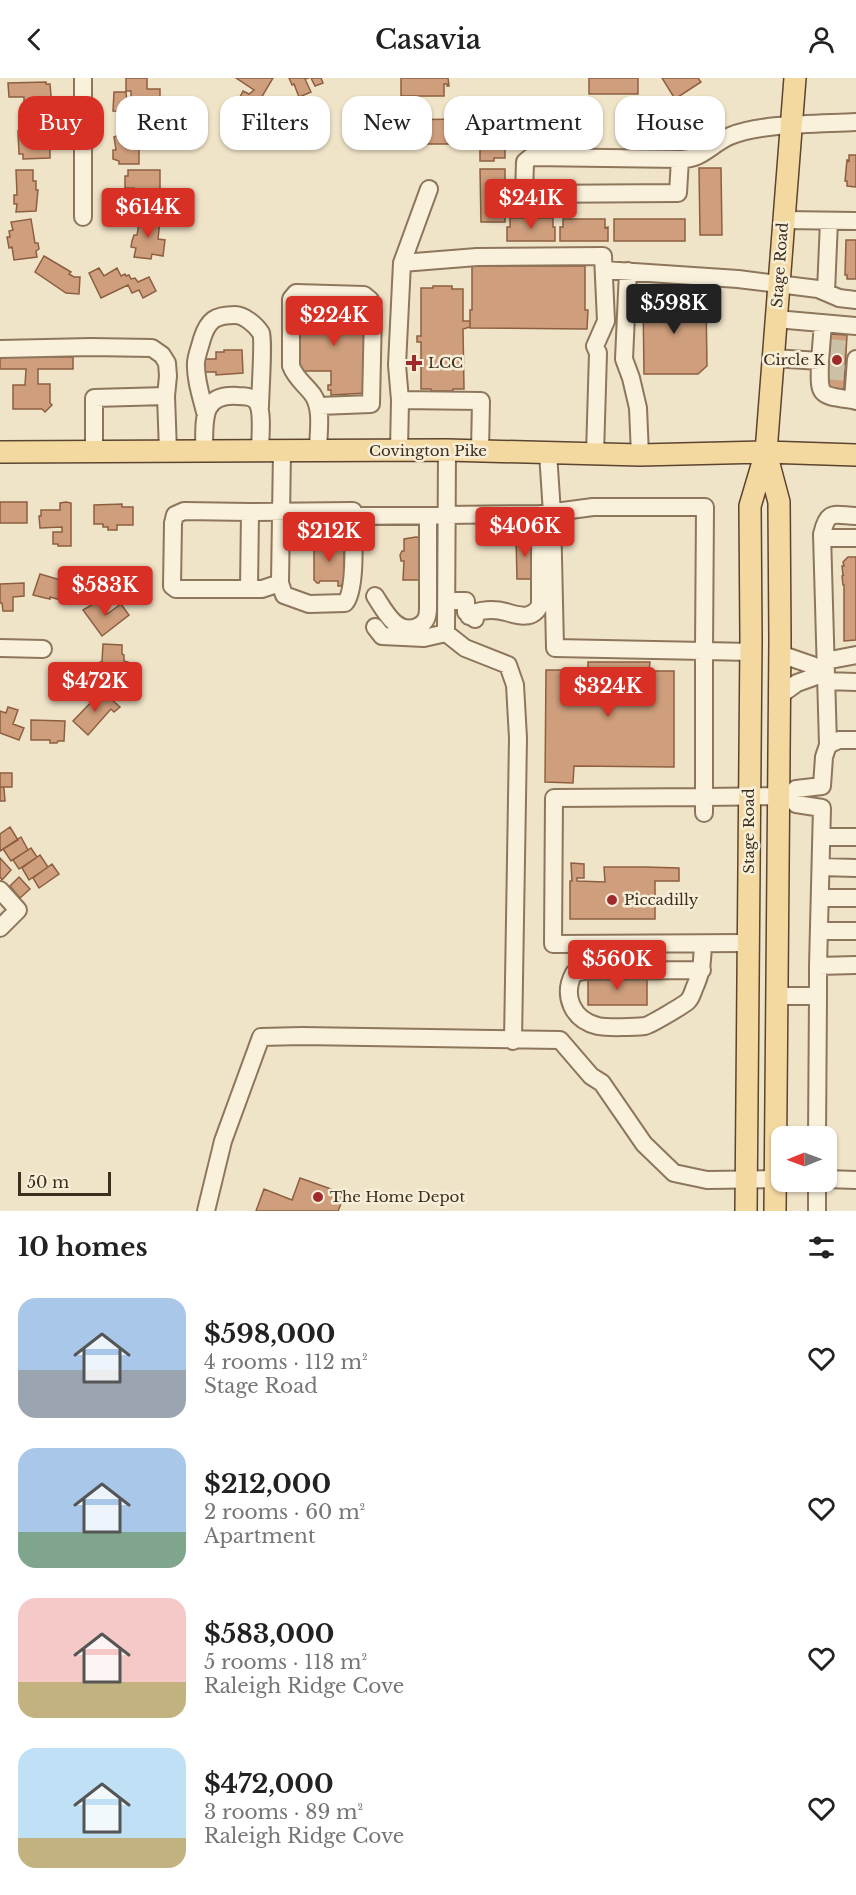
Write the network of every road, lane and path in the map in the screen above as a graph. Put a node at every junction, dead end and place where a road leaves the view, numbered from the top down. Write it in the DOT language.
graph roads {
  1 [pos="83,78"];
  2 [pos="795,78"];
  3 [pos="856,122"];
  4 [pos="791,126"];
  5 [pos="680,159"];
  6 [pos="429,189"];
  7 [pos="83,217"];
  8 [pos="784,220"];
  9 [pos="829,221"];
  10 [pos="856,221"];
  11 [pos="402,262"];
  12 [pos="604,270"];
  13 [pos="628,271"];
  14 [pos="779,285"];
  15 [pos="826,292"];
  16 [pos="856,300"];
  17 [pos="776,319"];
  18 [pos="823,323"];
  19 [pos="856,326"];
  20 [pos="0,349"];
  21 [pos="773,358"];
  22 [pos="823,359"];
  23 [pos="852,361"];
  24 [pos="166,396"];
  25 [pos="400,400"];
  26 [pos="855,400"];
  27 [pos="319,406"];
  28 [pos="260,407"];
  29 [pos="205,412"];
  30 [pos="399,450"];
  31 [pos="447,450"];
  32 [pos="94,451"];
  33 [pos="168,451"];
  34 [pos="204,451"];
  35 [pos="260,451"];
  36 [pos="282,451"];
  37 [pos="318,451"];
  38 [pos="480,451"];
  39 [pos="0,452"];
  40 [pos="548,453"];
  41 [pos="766,453"];
  42 [pos="595,454"];
  43 [pos="640,454"];
  44 [pos="856,454"];
  45 [pos="250,512"];
  46 [pos="281,513"];
  47 [pos="546,514"];
  48 [pos="353,516"];
  49 [pos="428,516"];
  50 [pos="446,516"];
  51 [pos="856,516"];
  52 [pos="822,538"];
  53 [pos="856,538"];
  54 [pos="280,583"];
  55 [pos="249,589"];
  56 [pos="375,596"];
  57 [pos="446,601"];
  58 [pos="375,627"];
  59 [pos="446,633"];
  60 [pos="0,648"];
  61 [pos="43,649"];
  62 [pos="704,651"];
  63 [pos="751,652"];
  64 [pos="780,654"];
  65 [pos="856,655"];
  66 [pos="825,672"];
  67 [pos="856,682"];
  68 [pos="779,696"];
  69 [pos="856,740"];
  70 [pos="828,745"];
  71 [pos="822,786"];
  72 [pos="749,796"];
  73 [pos="784,796"];
  74 [pos="704,805"];
  75 [pos="822,808"];
  76 [pos="822,837"];
  77 [pos="856,837"];
  78 [pos="821,867"];
  79 [pos="856,868"];
  80 [pos="0,890"];
  81 [pos="820,898"];
  82 [pos="856,898"];
  83 [pos="0,928"];
  84 [pos="819,931"];
  85 [pos="856,931"];
  86 [pos="748,943"];
  87 [pos="702,944"];
  88 [pos="856,965"];
  89 [pos="818,966"];
  90 [pos="702,970"];
  91 [pos="777,996"];
  92 [pos="818,996"];
  93 [pos="513,1041"];
  94 [pos="778,1126"];
  95 [pos="817,1126"];
  96 [pos="746,1179"];
  97 [pos="771,1179"];
  98 [pos="837,1179"];
  99 [pos="856,1180"];
  100 [pos="777,1192"];
  101 [pos="817,1192"];
  102 [pos="206,1211"];
  103 [pos="746,1211"];
  104 [pos="775,1211"];
  105 [pos="817,1211"];
  1 -- 7 [label="street"];
  2 -- 4 [label="main road, Stage Road"];
  3 -- 4 [label="street"];
  4 -- 5 [label="street"];
  4 -- 8 [label="main road, Stage Road"];
  5 -- 5 [label="street"];
  6 -- 11 [label="street"];
  8 -- 9 [label="street"];
  8 -- 14 [label="main road, Stage Road"];
  9 -- 10 [label="street"];
  9 -- 15 [label="street"];
  11 -- 12 [label="street"];
  11 -- 25 [label="street"];
  12 -- 13 [label="street"];
  12 -- 42 [label="street"];
  13 -- 14 [label="street"];
  13 -- 43 [label="street"];
  14 -- 15 [label="street"];
  14 -- 17 [label="main road, Stage Road"];
  15 -- 16 [label="street"];
  17 -- 18 [label="street"];
  17 -- 21 [label="main road, Stage Road"];
  18 -- 19 [label="street"];
  18 -- 22 [label="street"];
  20 -- 24 [label="street"];
  21 -- 22 [label="street"];
  21 -- 41 [label="main road, Stage Road"];
  22 -- 26 [label="street"];
  23 -- 26 [label="street"];
  24 -- 32 [label="street"];
  24 -- 33 [label="street"];
  25 -- 30 [label="street"];
  25 -- 38 [label="street"];
  27 -- 27 [label="street"];
  27 -- 37 [label="street"];
  28 -- 29 [label="street"];
  28 -- 29 [label="street"];
  28 -- 35 [label="street"];
  29 -- 34 [label="street"];
  30 -- 31 [label="main road, Covington Pike"];
  30 -- 37 [label="main road, Covington Pike"];
  31 -- 38 [label="main road, Covington Pike"];
  31 -- 50 [label="street"];
  32 -- 33 [label="main road, Covington Pike"];
  32 -- 39 [label="main road, Covington Pike"];
  33 -- 34 [label="main road, Covington Pike"];
  34 -- 35 [label="main road, Covington Pike"];
  35 -- 36 [label="main road, Covington Pike"];
  36 -- 37 [label="main road, Covington Pike"];
  36 -- 46 [label="street"];
  38 -- 40 [label="main road, Covington Pike"];
  40 -- 42 [label="main road, Covington Pike"];
  40 -- 47 [label="street"];
  41 -- 43 [label="main road, Covington Pike"];
  41 -- 44 [label="main road, Covington Pike"];
  41 -- 63 [label="main road, Stage Road"];
  41 -- 64 [label="main road, Stage Road"];
  42 -- 43 [label="main road, Covington Pike"];
  45 -- 46 [label="street"];
  45 -- 55 [label="street"];
  45 -- 55 [label="street"];
  46 -- 48 [label="street"];
  46 -- 54 [label="street"];
  47 -- 50 [label="street"];
  47 -- 57 [label="street"];
  47 -- 62 [label="street"];
  47 -- 62 [label="street"];
  48 -- 49 [label="street"];
  48 -- 54 [label="street"];
  49 -- 50 [label="street"];
  49 -- 56 [label="street"];
  50 -- 57 [label="street"];
  51 -- 52 [label="street"];
  52 -- 53 [label="street"];
  52 -- 66 [label="street"];
  54 -- 55 [label="street"];
  57 -- 59 [label="street"];
  58 -- 59 [label="street"];
  59 -- 93 [label="street"];
  60 -- 61 [label="street"];
  62 -- 63 [label="street"];
  62 -- 74 [label="street"];
  63 -- 72 [label="main road, Stage Road"];
  64 -- 66 [label="street"];
  64 -- 68 [label="main road, Stage Road"];
  65 -- 66 [label="street"];
  66 -- 67 [label="street"];
  66 -- 68 [label="street"];
  66 -- 70 [label="street"];
  68 -- 73 [label="main road, Stage Road"];
  69 -- 70 [label="street"];
  70 -- 71 [label="street"];
  71 -- 73 [label="street"];
  71 -- 75 [label="street"];
  72 -- 73 [label="street"];
  72 -- 74 [label="street"];
  72 -- 86 [label="main road, Stage Road"];
  73 -- 75 [label="street"];
  73 -- 91 [label="main road, Stage Road"];
  74 -- 87 [label="street"];
  75 -- 76 [label="street"];
  76 -- 77 [label="street"];
  76 -- 78 [label="street"];
  78 -- 79 [label="street"];
  78 -- 81 [label="street"];
  80 -- 83 [label="street"];
  81 -- 82 [label="street"];
  81 -- 84 [label="street"];
  84 -- 85 [label="street"];
  84 -- 89 [label="street"];
  86 -- 87 [label="street"];
  86 -- 96 [label="main road, Stage Road"];
  87 -- 90 [label="street"];
  88 -- 89 [label="street"];
  89 -- 92 [label="street"];
  90 -- 90 [label="street"];
  91 -- 92 [label="street"];
  91 -- 94 [label="main road, Stage Road"];
  92 -- 95 [label="street"];
  93 -- 96 [label="street"];
  93 -- 102 [label="street"];
  96 -- 97 [label="street"];
  96 -- 103 [label="main road, Stage Road"];
  98 -- 99 [label="street"];
  100 -- 104 [label="main road, Stage Road"];
  101 -- 105 [label="street"];
}
